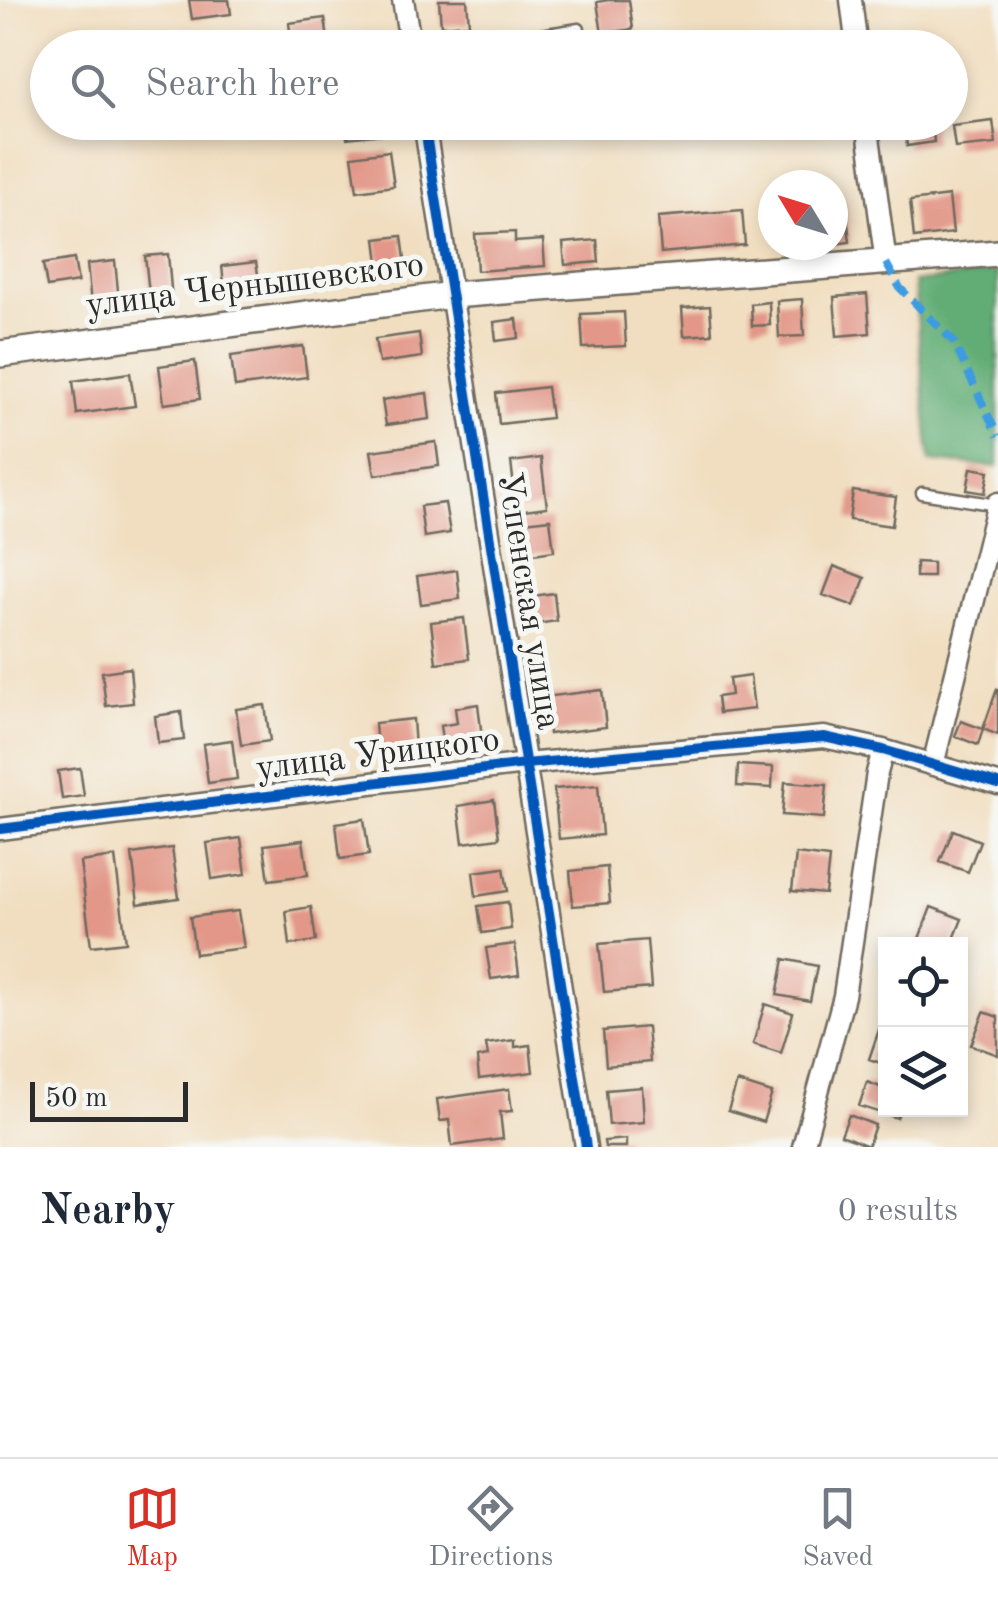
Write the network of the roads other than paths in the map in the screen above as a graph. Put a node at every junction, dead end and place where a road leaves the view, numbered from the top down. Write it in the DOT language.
graph roads {
  1 [pos="403,0"];
  2 [pos="850,0"];
  3 [pos="578,29"];
  4 [pos="408,30"];
  5 [pos="572,30"];
  6 [pos="854,30"];
  7 [pos="427,140"];
  8 [pos="869,140"];
  9 [pos="998,253"];
  10 [pos="886,262"];
  11 [pos="452,296"];
  12 [pos="0,354"];
  13 [pos="922,493"];
  14 [pos="998,504"];
  15 [pos="884,750"];
  16 [pos="525,764"];
  17 [pos="933,764"];
  18 [pos="998,784"];
  19 [pos="0,829"];
  20 [pos="586,1147"];
  21 [pos="803,1147"];
  1 -- 4 [label="street"];
  2 -- 6 [label="street"];
  3 -- 5 [label="lane"];
  7 -- 11 [label="street, Успенская улица"];
  8 -- 10 [label="street"];
  9 -- 10 [label="street, улица Чернышевского"];
  10 -- 11 [label="street, улица Чернышевского"];
  11 -- 12 [label="street, улица Чернышевского"];
  11 -- 16 [label="street, Успенская улица"];
  13 -- 14 [label="lane"];
  14 -- 17 [label="street"];
  15 -- 16 [label="street, улица Урицкого"];
  15 -- 17 [label="street, улица Урицкого"];
  15 -- 21 [label="street"];
  16 -- 19 [label="street, улица Урицкого"];
  16 -- 20 [label="street, Успенская улица"];
  17 -- 18 [label="street, улица Урицкого"];
}
